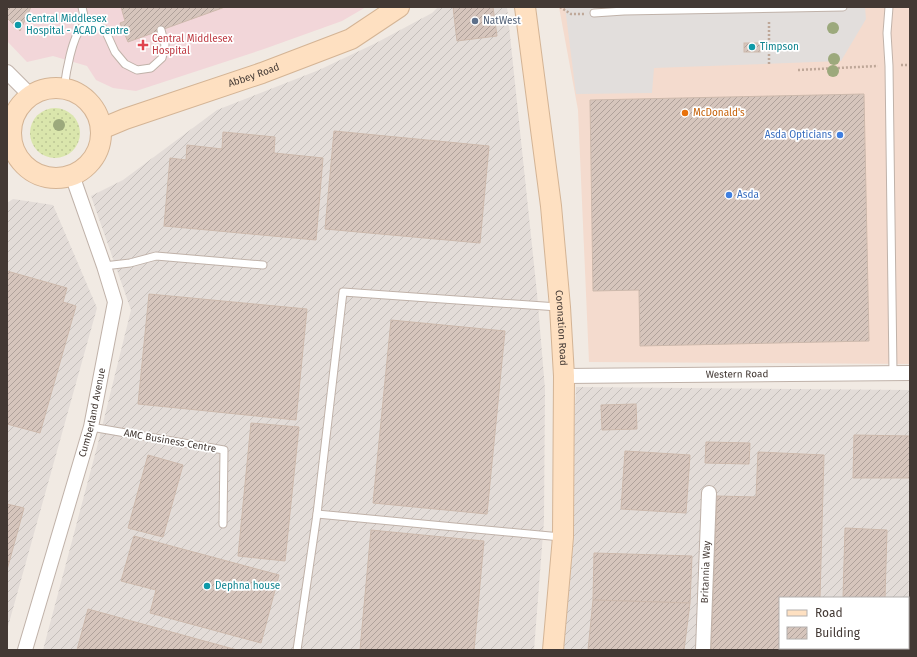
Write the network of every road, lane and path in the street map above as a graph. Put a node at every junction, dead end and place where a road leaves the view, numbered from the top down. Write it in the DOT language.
graph roads {
  1 [pos="82,7"];
  2 [pos="399,7"];
  3 [pos="525,7"];
  4 [pos="560,7"];
  5 [pos="843,7"];
  6 [pos="889,7"];
  7 [pos="594,13"];
  8 [pos="769,19"];
  9 [pos="86,25"];
  10 [pos="162,30"];
  11 [pos="769,64"];
  12 [pos="910,65"];
  13 [pos="889,66"];
  14 [pos="798,70"];
  15 [pos="7,72"];
  16 [pos="64,88"];
  17 [pos="30,95"];
  18 [pos="101,129"];
  19 [pos="14,167"];
  20 [pos="72,175"];
  21 [pos="263,265"];
  22 [pos="104,266"];
  23 [pos="560,307"];
  24 [pos="893,373"];
  25 [pos="910,373"];
  26 [pos="564,376"];
  27 [pos="91,427"];
  28 [pos="709,493"];
  29 [pos="318,514"];
  30 [pos="223,524"];
  31 [pos="563,537"];
  32 [pos="25,650"];
  33 [pos="298,650"];
  34 [pos="553,650"];
  35 [pos="703,650"];
  1 -- 9 [label="lane"];
  2 -- 18 [label="street, Abbey Road"];
  3 -- 23 [label="street, Coronation Road"];
  4 -- 7 [label="path"];
  5 -- 7 [label="lane"];
  6 -- 13 [label="lane"];
  8 -- 11 [label="path"];
  9 -- 10 [label="lane"];
  9 -- 16 [label="lane"];
  12 -- 13 [label="path"];
  13 -- 14 [label="path"];
  13 -- 24 [label="lane"];
  15 -- 17 [label="street"];
  16 -- 17 [label="street"];
  16 -- 18 [label="street"];
  17 -- 19 [label="street"];
  18 -- 20 [label="street"];
  19 -- 20 [label="street"];
  20 -- 22 [label="street, Cumberland Avenue"];
  21 -- 22 [label="lane"];
  22 -- 27 [label="street, Cumberland Avenue"];
  23 -- 26 [label="street, Coronation Road"];
  23 -- 29 [label="lane"];
  24 -- 25 [label="street, Western Road"];
  24 -- 26 [label="street, Western Road"];
  26 -- 31 [label="street, Coronation Road"];
  27 -- 30 [label="lane, AMC Business Centre"];
  27 -- 32 [label="street, Cumberland Avenue"];
  28 -- 35 [label="street, Britannia Way"];
  29 -- 31 [label="lane"];
  29 -- 33 [label="lane"];
  31 -- 34 [label="street, Coronation Road"];
}
